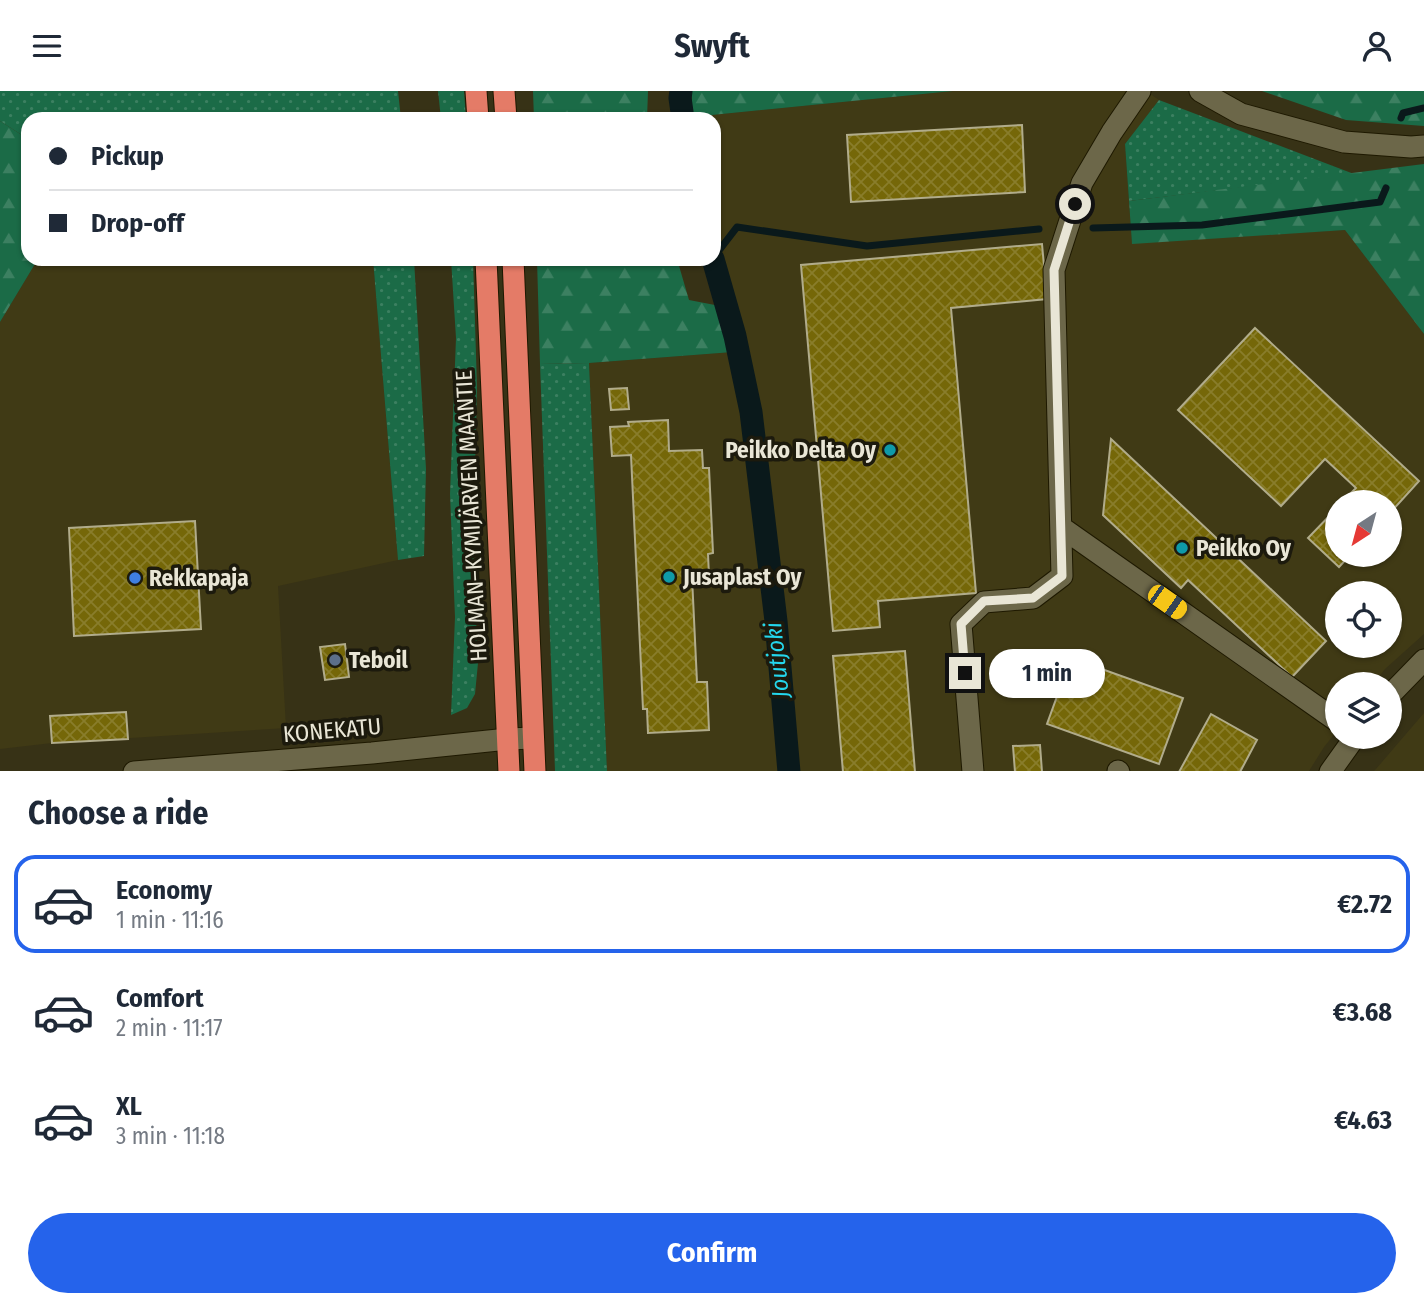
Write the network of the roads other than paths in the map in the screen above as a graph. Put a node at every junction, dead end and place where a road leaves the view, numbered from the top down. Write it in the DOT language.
graph roads {
  1 [pos="476,91"];
  2 [pos="504,91"];
  3 [pos="1140,91"];
  4 [pos="1200,91"];
  5 [pos="478,112"];
  6 [pos="506,112"];
  7 [pos="1424,146"];
  8 [pos="486,266"];
  9 [pos="513,266"];
  10 [pos="1061,527"];
  11 [pos="1424,660"];
  12 [pos="1402,683"];
  13 [pos="1325,713"];
  14 [pos="533,738"];
  15 [pos="508,739"];
  16 [pos="1346,749"];
  17 [pos="147,771"];
  18 [pos="509,771"];
  19 [pos="535,771"];
  20 [pos="973,771"];
  21 [pos="1331,771"];
  1 -- 5 [label="highway"];
  2 -- 6 [label="highway"];
  3 -- 10 [label="street"];
  4 -- 7 [label="street"];
  8 -- 15 [label="highway, HOLMAN–KYMIJÄRVEN MAANTIE"];
  9 -- 14 [label="highway"];
  10 -- 13 [label="street"];
  10 -- 20 [label="street"];
  11 -- 12 [label="street"];
  14 -- 15 [label="street, KONEKATU"];
  14 -- 19 [label="highway"];
  15 -- 17 [label="street, KONEKATU"];
  15 -- 18 [label="highway, HOLMAN–KYMIJÄRVEN MAANTIE"];
  16 -- 21 [label="street"];
}
